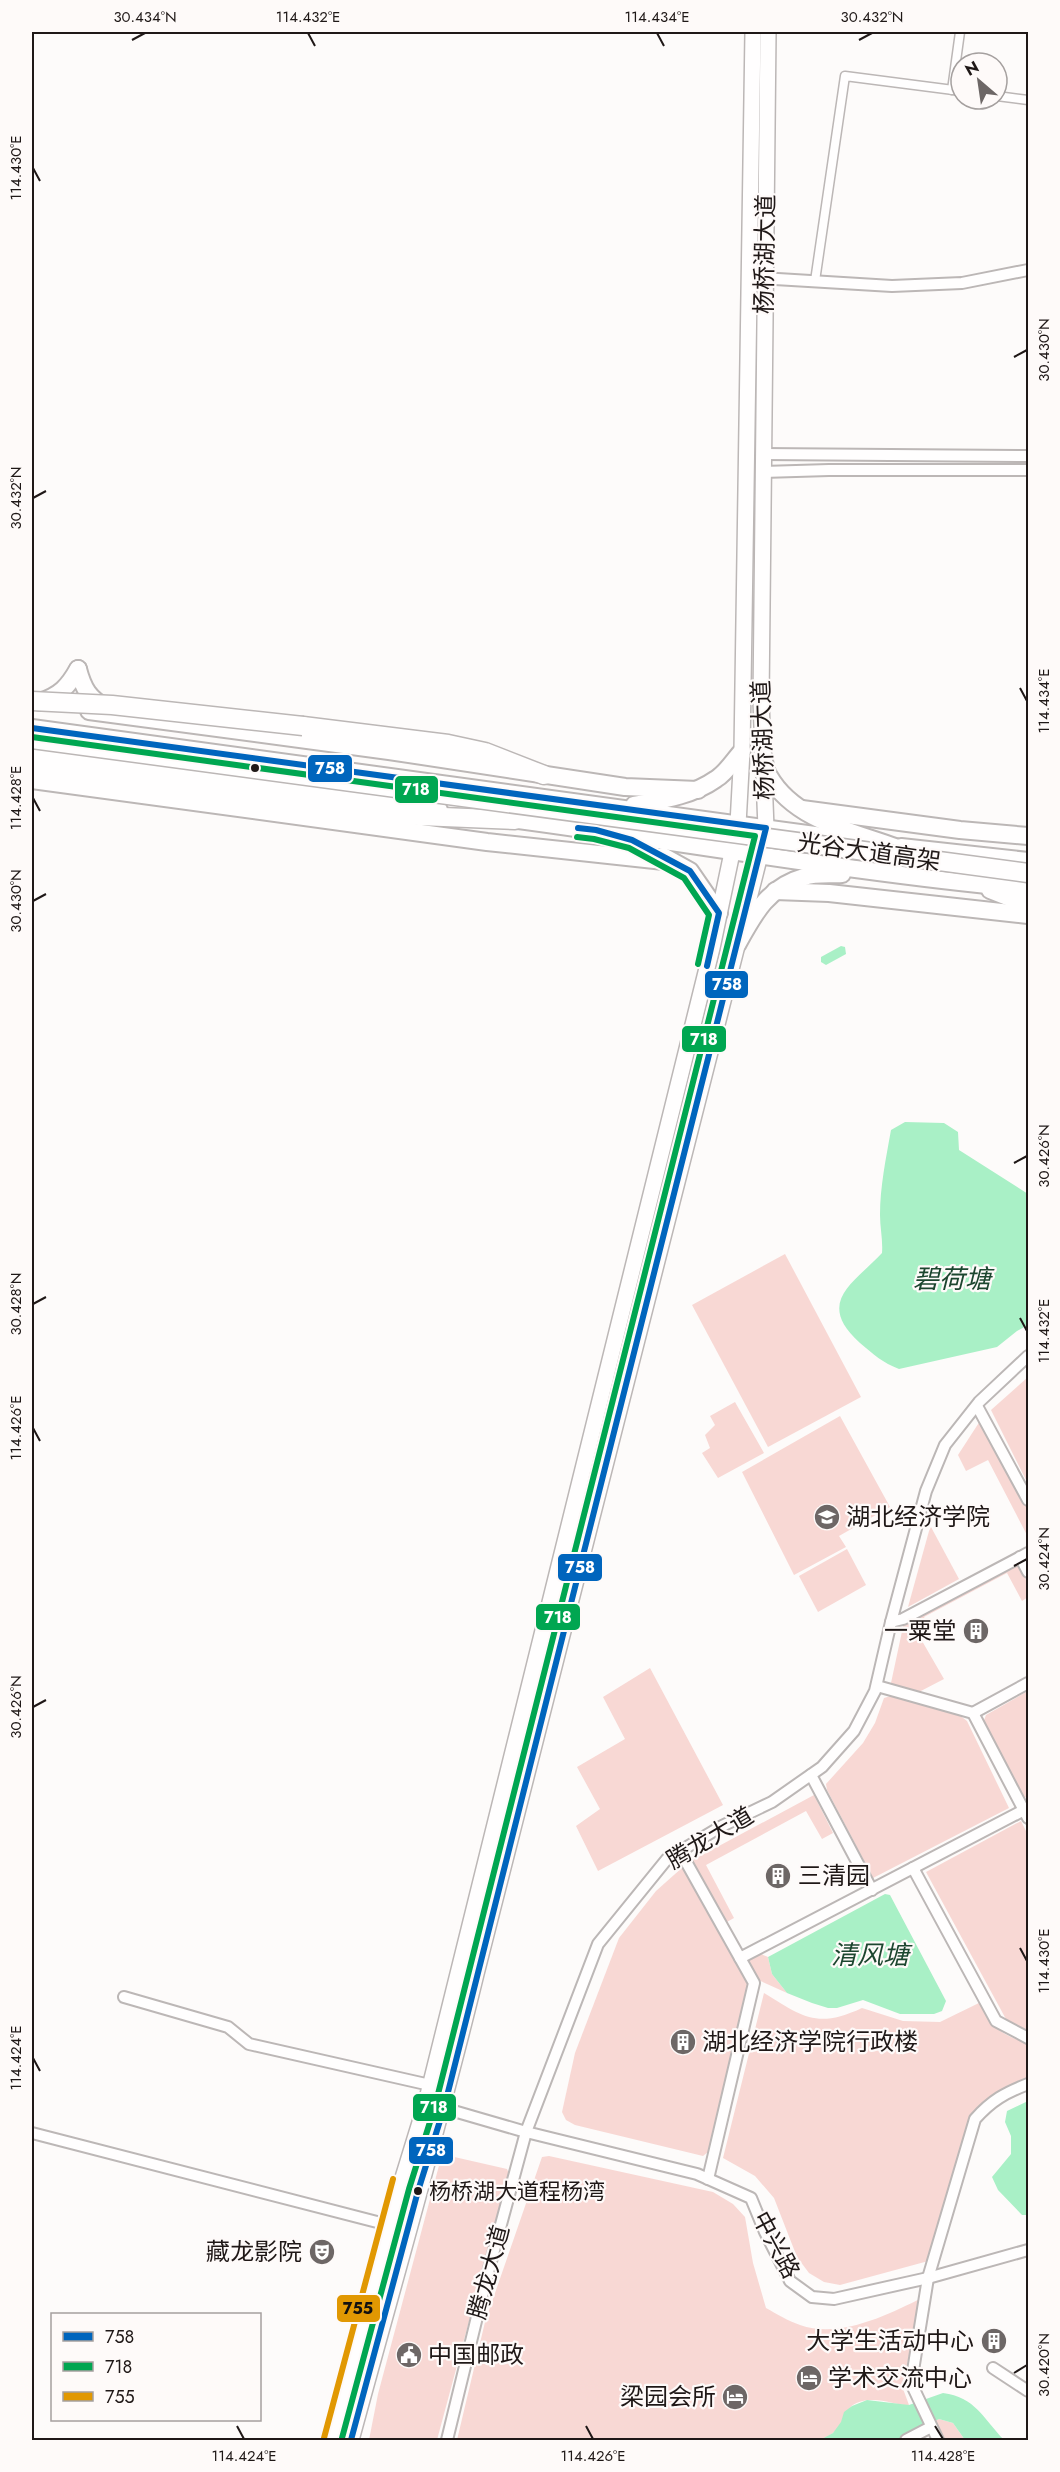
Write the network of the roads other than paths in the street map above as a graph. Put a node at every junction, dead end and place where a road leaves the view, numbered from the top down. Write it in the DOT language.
graph roads {
  1 [pos="753,32"];
  2 [pos="768,32"];
  3 [pos="960,32"];
  4 [pos="959,51"];
  5 [pos="949,90"];
  6 [pos="1009,98"];
  7 [pos="1029,100"];
  8 [pos="1029,270"];
  9 [pos="748,276"];
  10 [pos="765,278"];
  11 [pos="815,281"];
  12 [pos="763,454"];
  13 [pos="1029,458"];
  14 [pos="1028,471"];
  15 [pos="763,472"];
  16 [pos="32,703"];
  17 [pos="124,716"];
  18 [pos="32,728"];
  19 [pos="32,739"];
  20 [pos="32,749"];
  21 [pos="762,749"];
  22 [pos="742,751"];
  23 [pos="419,756"];
  24 [pos="32,757"];
  25 [pos="32,771"];
  26 [pos="544,775"];
  27 [pos="32,780"];
  28 [pos="698,790"];
  29 [pos="531,796"];
  30 [pos="617,808"];
  31 [pos="801,808"];
  32 [pos="515,820"];
  33 [pos="738,825"];
  34 [pos="766,828"];
  35 [pos="596,830"];
  36 [pos="1029,836"];
  37 [pos="895,847"];
  38 [pos="732,852"];
  39 [pos="760,855"];
  40 [pos="1029,861"];
  41 [pos="673,862"];
  42 [pos="885,872"];
  43 [pos="1029,873"];
  44 [pos="1029,883"];
  45 [pos="975,884"];
  46 [pos="1029,889"];
  47 [pos="775,891"];
  48 [pos="1029,905"];
  49 [pos="719,913"];
  50 [pos="1029,915"];
  51 [pos="737,945"];
  52 [pos="1029,1356"];
  53 [pos="977,1406"];
  54 [pos="1029,1500"];
  55 [pos="1024,1555"];
  56 [pos="1029,1572"];
  57 [pos="891,1622"];
  58 [pos="1029,1683"];
  59 [pos="877,1686"];
  60 [pos="973,1713"];
  61 [pos="811,1775"];
  62 [pos="1027,1812"];
  63 [pos="680,1851"];
  64 [pos="913,1868"];
  65 [pos="872,1890"];
  66 [pos="740,1958"];
  67 [pos="124,1997"];
  68 [pos="1029,2038"];
  69 [pos="1029,2084"];
  70 [pos="430,2085"];
  71 [pos="426,2103"];
  72 [pos="444,2108"];
  73 [pos="526,2132"];
  74 [pos="32,2133"];
  75 [pos="708,2179"];
  76 [pos="390,2226"];
  77 [pos="408,2230"];
  78 [pos="1029,2250"];
  79 [pos="928,2278"];
  80 [pos="993,2367"];
  81 [pos="1029,2391"];
  82 [pos="930,2426"];
  83 [pos="333,2440"];
  84 [pos="351,2440"];
  85 [pos="447,2440"];
  86 [pos="906,2440"];
  87 [pos="938,2440"];
  1 -- 9 [label="main road, 杨桥湖大道"];
  2 -- 10 [label="main road, 杨桥湖大道"];
  3 -- 4 [label="street"];
  5 -- 11 [label="street"];
  6 -- 7 [label="street"];
  8 -- 11 [label="street"];
  9 -- 10 [label="street"];
  9 -- 22 [label="main road, 杨桥湖大道"];
  10 -- 11 [label="street"];
  10 -- 12 [label="main road, 杨桥湖大道"];
  12 -- 13 [label="street"];
  12 -- 15 [label="main road, 杨桥湖大道"];
  13 -- 14 [label="street"];
  14 -- 15 [label="street"];
  15 -- 21 [label="main road, 杨桥湖大道"];
  16 -- 17 [label="main road"];
  16 -- 17 [label="main road"];
  16 -- 26 [label="highway, bridge"];
  17 -- 23 [label="main road"];
  18 -- 29 [label="main road"];
  19 -- 43 [label="highway, 光谷大道高架, bridge"];
  20 -- 44 [label="highway, 光谷大道高架"];
  21 -- 31 [label="main road"];
  21 -- 34 [label="main road, 杨桥湖大道"];
  22 -- 28 [label="main road"];
  22 -- 33 [label="main road, 杨桥湖大道"];
  23 -- 26 [label="main road"];
  23 -- 29 [label="main road"];
  24 -- 32 [label="main road"];
  25 -- 32 [label="highway"];
  26 -- 28 [label="main road"];
  27 -- 41 [label="main road"];
  28 -- 30 [label="main road"];
  29 -- 30 [label="main road"];
  30 -- 33 [label="main road"];
  31 -- 36 [label="main road"];
  31 -- 37 [label="main road"];
  32 -- 35 [label="main road"];
  33 -- 34 [label="main road"];
  33 -- 38 [label="main road, 杨桥湖大道"];
  34 -- 37 [label="main road"];
  34 -- 39 [label="main road, 杨桥湖大道"];
  35 -- 38 [label="main road"];
  35 -- 41 [label="main road"];
  37 -- 40 [label="main road"];
  38 -- 39 [label="main road"];
  38 -- 49 [label="main road, 杨桥湖大道"];
  39 -- 42 [label="main road"];
  39 -- 51 [label="main road, 杨桥湖大道"];
  41 -- 49 [label="main road"];
  42 -- 45 [label="main road"];
  42 -- 47 [label="main road"];
  45 -- 46 [label="main road"];
  45 -- 48 [label="main road"];
  47 -- 50 [label="main road"];
  47 -- 51 [label="main road"];
  49 -- 70 [label="main road, 杨桥湖大道"];
  51 -- 72 [label="main road, 杨桥湖大道"];
  52 -- 53 [label="street, 腾龙大道"];
  53 -- 54 [label="street"];
  53 -- 57 [label="street, 腾龙大道"];
  55 -- 56 [label="street"];
  55 -- 57 [label="street"];
  57 -- 59 [label="street, 腾龙大道"];
  58 -- 60 [label="street"];
  59 -- 60 [label="street"];
  59 -- 61 [label="street, 腾龙大道"];
  60 -- 62 [label="street"];
  61 -- 63 [label="street, 腾龙大道"];
  61 -- 65 [label="street"];
  62 -- 64 [label="street"];
  63 -- 66 [label="street"];
  63 -- 73 [label="street, 腾龙大道"];
  64 -- 65 [label="street"];
  64 -- 68 [label="street"];
  65 -- 66 [label="street"];
  66 -- 75 [label="street"];
  67 -- 70 [label="street"];
  69 -- 79 [label="street"];
  70 -- 71 [label="main road, 杨桥湖大道"];
  71 -- 72 [label="street, 中兴路"];
  71 -- 76 [label="main road, 杨桥湖大道"];
  72 -- 73 [label="street, 中兴路"];
  72 -- 77 [label="main road, 杨桥湖大道"];
  73 -- 75 [label="street, 中兴路"];
  73 -- 85 [label="street, 腾龙大道"];
  74 -- 76 [label="street"];
  75 -- 79 [label="street, 中兴路"];
  76 -- 77 [label="street"];
  76 -- 83 [label="main road, 杨桥湖大道"];
  77 -- 84 [label="main road, 杨桥湖大道"];
  78 -- 79 [label="street, 中兴路"];
  79 -- 82 [label="street"];
  80 -- 81 [label="street"];
  82 -- 86 [label="street"];
  82 -- 87 [label="street"];
}
